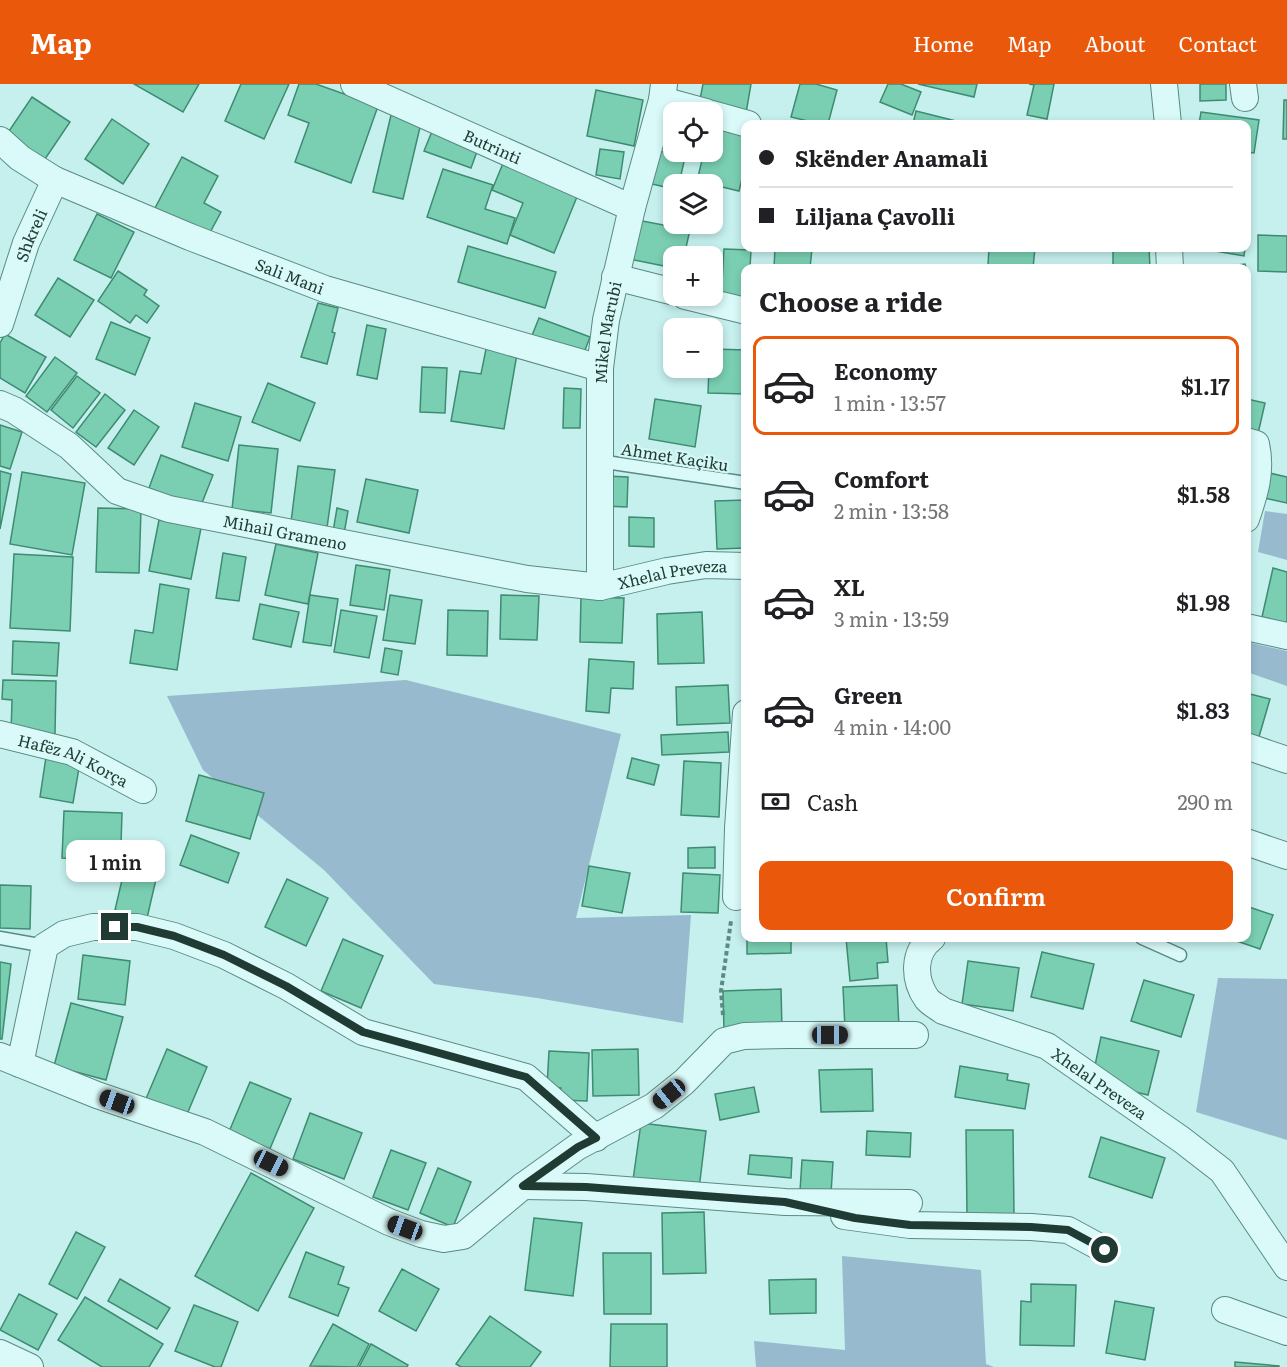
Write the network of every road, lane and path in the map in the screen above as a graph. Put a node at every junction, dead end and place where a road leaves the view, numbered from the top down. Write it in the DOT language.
graph roads {
  1 [pos="354,84"];
  2 [pos="1164,84"];
  3 [pos="663,92"];
  4 [pos="684,102"];
  5 [pos="723,117"];
  6 [pos="1168,120"];
  7 [pos="741,122"];
  8 [pos="0,140"];
  9 [pos="55,180"];
  10 [pos="632,208"];
  11 [pos="615,277"];
  12 [pos="663,289"];
  13 [pos="723,305"];
  14 [pos="741,310"];
  15 [pos="0,324"];
  16 [pos="600,368"];
  17 [pos="0,404"];
  18 [pos="1251,442"];
  19 [pos="599,461"];
  20 [pos="741,482"];
  21 [pos="1251,503"];
  22 [pos="741,566"];
  23 [pos="600,587"];
  24 [pos="1251,628"];
  25 [pos="1287,636"];
  26 [pos="0,734"];
  27 [pos="1251,748"];
  28 [pos="1287,760"];
  29 [pos="741,785"];
  30 [pos="143,790"];
  31 [pos="1251,844"];
  32 [pos="1287,856"];
  33 [pos="736,897"];
  34 [pos="0,938"];
  35 [pos="927,942"];
  36 [pos="1151,942"];
  37 [pos="45,946"];
  38 [pos="1180,955"];
  39 [pos="915,1035"];
  40 [pos="724,1041"];
  41 [pos="10,1060"];
  42 [pos="596,1138"];
  43 [pos="523,1186"];
  44 [pos="785,1202"];
  45 [pos="909,1203"];
  46 [pos="1105,1250"];
  47 [pos="1287,1267"];
  48 [pos="1225,1310"];
  49 [pos="1287,1332"];
  50 [pos="0,1353"];
  51 [pos="30,1367"];
  1 -- 10 [label="street, Butrinti"];
  2 -- 6 [label="street"];
  3 -- 4 [label="street"];
  3 -- 10 [label="street, Mikel Marubi"];
  5 -- 7 [label="street"];
  8 -- 9 [label="street, Sali Mani"];
  9 -- 15 [label="street, Shkreli"];
  9 -- 16 [label="street, Sali Mani"];
  10 -- 11 [label="street, Mikel Marubi"];
  11 -- 12 [label="street"];
  11 -- 16 [label="street, Mikel Marubi"];
  13 -- 14 [label="street"];
  16 -- 19 [label="street, Mikel Marubi"];
  17 -- 23 [label="street, Mihail Grameno"];
  18 -- 21 [label="street"];
  19 -- 20 [label="lane, Ahmet Kaçiku"];
  19 -- 23 [label="street, Mikel Marubi"];
  22 -- 23 [label="street, Xhelal Preveza"];
  24 -- 25 [label="street"];
  26 -- 30 [label="street, Hafëz Ali Korça"];
  27 -- 28 [label="street"];
  29 -- 33 [label="street"];
  31 -- 32 [label="street"];
  33 -- 40 [label="path"];
  34 -- 37 [label="lane"];
  35 -- 47 [label="street, Xhelal Preveza"];
  36 -- 38 [label="lane"];
  37 -- 41 [label="street"];
  37 -- 42 [label="street"];
  39 -- 40 [label="street"];
  40 -- 42 [label="street"];
  41 -- 43 [label="street"];
  42 -- 43 [label="street"];
  43 -- 44 [label="street"];
  44 -- 45 [label="street"];
  44 -- 46 [label="street"];
  48 -- 49 [label="street"];
  50 -- 51 [label="street"];
}
